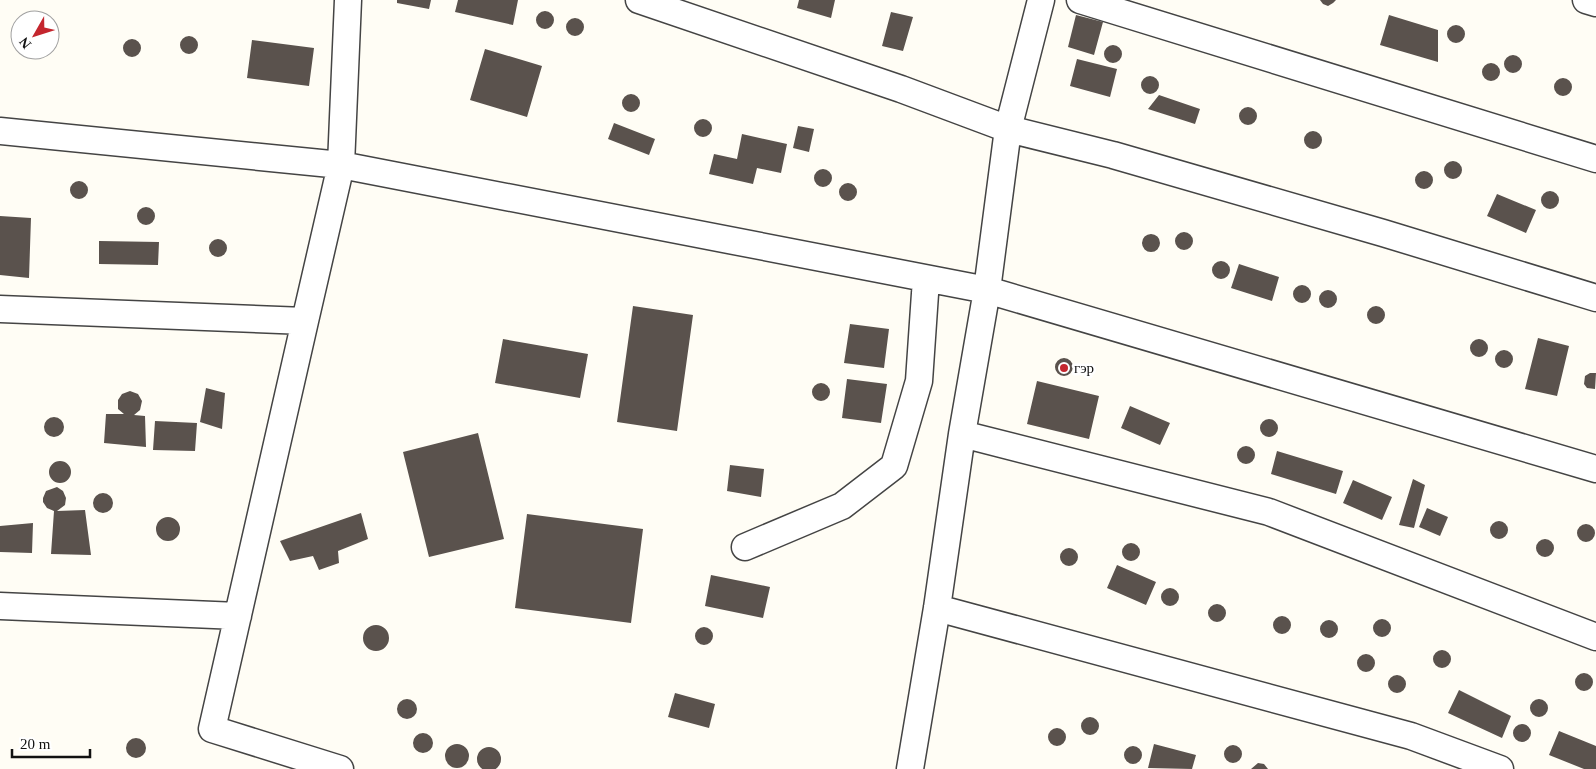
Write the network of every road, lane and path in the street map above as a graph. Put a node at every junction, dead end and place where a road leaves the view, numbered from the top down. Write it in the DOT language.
graph roads {
  1 [pos="348,0"];
  2 [pos="639,0"];
  3 [pos="1041,0"];
  4 [pos="1080,0"];
  5 [pos="1586,0"];
  6 [pos="1596,3"];
  7 [pos="1008,129"];
  8 [pos="0,131"];
  9 [pos="1596,159"];
  10 [pos="341,165"];
  11 [pos="926,279"];
  12 [pos="987,290"];
  13 [pos="1596,298"];
  14 [pos="0,309"];
  15 [pos="305,321"];
  16 [pos="962,434"];
  17 [pos="1596,469"];
  18 [pos="745,547"];
  19 [pos="0,606"];
  20 [pos="937,608"];
  21 [pos="238,616"];
  22 [pos="1596,636"];
  23 [pos="340,769"];
  24 [pos="910,769"];
  25 [pos="1500,769"];
  1 -- 10 [label="street"];
  2 -- 7 [label="street"];
  3 -- 7 [label="street"];
  4 -- 9 [label="street"];
  5 -- 6 [label="street"];
  7 -- 12 [label="street"];
  7 -- 13 [label="street"];
  8 -- 10 [label="street"];
  10 -- 11 [label="street"];
  10 -- 15 [label="street"];
  11 -- 12 [label="street"];
  11 -- 18 [label="street"];
  12 -- 16 [label="street"];
  12 -- 17 [label="street"];
  14 -- 15 [label="street"];
  15 -- 21 [label="street"];
  16 -- 20 [label="street"];
  16 -- 22 [label="street"];
  19 -- 21 [label="street"];
  20 -- 24 [label="street"];
  20 -- 25 [label="street"];
  21 -- 23 [label="street"];
}
